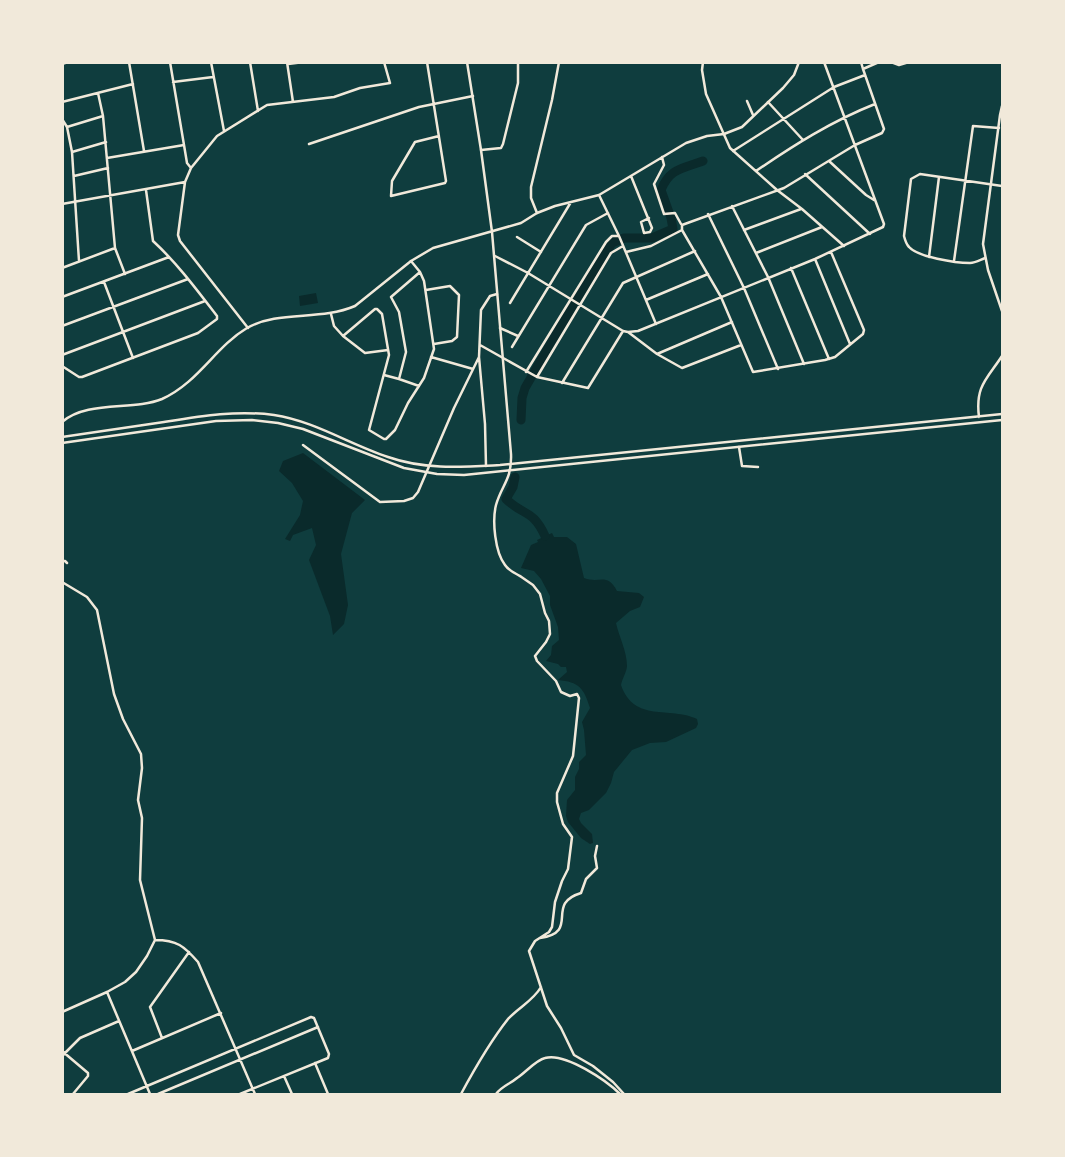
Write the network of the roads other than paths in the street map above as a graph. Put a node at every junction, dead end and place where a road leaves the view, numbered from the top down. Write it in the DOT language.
graph roads {
  1 [pos="68,62"];
  2 [pos="129,62"];
  3 [pos="170,62"];
  4 [pos="211,62"];
  5 [pos="250,62"];
  6 [pos="304,62"];
  7 [pos="384,62"];
  8 [pos="427,62"];
  9 [pos="466,62"];
  10 [pos="518,62"];
  11 [pos="559,62"];
  12 [pos="703,62"];
  13 [pos="799,62"];
  14 [pos="861,62"];
  15 [pos="879,62"];
  16 [pos="891,62"];
  17 [pos="909,62"];
  18 [pos="824,63"];
  19 [pos="62,64"];
  20 [pos="288,64"];
  21 [pos="863,69"];
  22 [pos="864,75"];
  23 [pos="213,77"];
  24 [pos="174,82"];
  25 [pos="133,84"];
  26 [pos="834,87"];
  27 [pos="98,93"];
  28 [pos="472,96"];
  29 [pos="747,101"];
  30 [pos="62,102"];
  31 [pos="293,102"];
  32 [pos="768,102"];
  33 [pos="434,103"];
  34 [pos="875,104"];
  35 [pos="1002,106"];
  36 [pos="258,111"];
  37 [pos="752,115"];
  38 [pos="103,116"];
  39 [pos="845,116"];
  40 [pos="62,118"];
  41 [pos="784,118"];
  42 [pos="67,127"];
  43 [pos="999,128"];
  44 [pos="224,131"];
  45 [pos="69,134"];
  46 [pos="724,134"];
  47 [pos="62,136"];
  48 [pos="438,136"];
  49 [pos="803,140"];
  50 [pos="106,142"];
  51 [pos="309,144"];
  52 [pos="184,145"];
  53 [pos="855,145"];
  54 [pos="481,150"];
  55 [pos="144,151"];
  56 [pos="732,151"];
  57 [pos="72,152"];
  58 [pos="662,157"];
  59 [pos="107,158"];
  60 [pos="829,161"];
  61 [pos="108,168"];
  62 [pos="191,168"];
  63 [pos="756,171"];
  64 [pos="805,174"];
  65 [pos="74,176"];
  66 [pos="631,176"];
  67 [pos="939,177"];
  68 [pos="965,180"];
  69 [pos="185,182"];
  70 [pos="991,184"];
  71 [pos="1002,186"];
  72 [pos="146,190"];
  73 [pos="777,190"];
  74 [pos="599,195"];
  75 [pos="110,196"];
  76 [pos="874,200"];
  77 [pos="75,202"];
  78 [pos="571,202"];
  79 [pos="62,204"];
  80 [pos="732,206"];
  81 [pos="802,209"];
  82 [pos="537,213"];
  83 [pos="608,213"];
  84 [pos="708,214"];
  85 [pos="649,218"];
  86 [pos="682,225"];
  87 [pos="822,227"];
  88 [pos="682,230"];
  89 [pos="744,230"];
  90 [pos="492,232"];
  91 [pos="870,234"];
  92 [pos="619,236"];
  93 [pos="517,237"];
  94 [pos="623,246"];
  95 [pos="844,246"];
  96 [pos="115,248"];
  97 [pos="695,251"];
  98 [pos="540,252"];
  99 [pos="626,252"];
  100 [pos="831,252"];
  101 [pos="756,253"];
  102 [pos="495,256"];
  103 [pos="929,256"];
  104 [pos="169,257"];
  105 [pos="985,258"];
  106 [pos="815,259"];
  107 [pos="411,261"];
  108 [pos="954,261"];
  109 [pos="80,262"];
  110 [pos="62,268"];
  111 [pos="791,268"];
  112 [pos="420,272"];
  113 [pos="528,273"];
  114 [pos="125,274"];
  115 [pos="708,274"];
  116 [pos="768,277"];
  117 [pos="636,278"];
  118 [pos="188,279"];
  119 [pos="104,282"];
  120 [pos="549,286"];
  121 [pos="744,288"];
  122 [pos="426,290"];
  123 [pos="497,294"];
  124 [pos="62,297"];
  125 [pos="721,297"];
  126 [pos="571,300"];
  127 [pos="646,300"];
  128 [pos="205,301"];
  129 [pos="510,303"];
  130 [pos="579,305"];
  131 [pos="113,307"];
  132 [pos="1002,311"];
  133 [pos="331,314"];
  134 [pos="601,318"];
  135 [pos="732,322"];
  136 [pos="656,324"];
  137 [pos="62,326"];
  138 [pos="248,328"];
  139 [pos="500,328"];
  140 [pos="623,331"];
  141 [pos="124,332"];
  142 [pos="628,332"];
  143 [pos="343,336"];
  144 [pos="518,336"];
  145 [pos="434,344"];
  146 [pos="850,344"];
  147 [pos="480,345"];
  148 [pos="741,345"];
  149 [pos="512,347"];
  150 [pos="388,350"];
  151 [pos="657,354"];
  152 [pos="62,355"];
  153 [pos="1002,356"];
  154 [pos="431,357"];
  155 [pos="479,357"];
  156 [pos="133,358"];
  157 [pos="503,358"];
  158 [pos="829,359"];
  159 [pos="804,364"];
  160 [pos="62,366"];
  161 [pos="473,369"];
  162 [pos="778,369"];
  163 [pos="526,372"];
  164 [pos="384,375"];
  165 [pos="536,377"];
  166 [pos="399,379"];
  167 [pos="562,383"];
  168 [pos="419,386"];
  169 [pos="1002,414"];
  170 [pos="979,417"];
  171 [pos="63,420"];
  172 [pos="1002,420"];
  173 [pos="980,422"];
  174 [pos="62,437"];
  175 [pos="62,443"];
  176 [pos="303,445"];
  177 [pos="739,447"];
  178 [pos="511,463"];
  179 [pos="486,466"];
  180 [pos="758,467"];
  181 [pos="511,470"];
  182 [pos="62,561"];
  183 [pos="67,563"];
  184 [pos="62,582"];
  185 [pos="597,846"];
  186 [pos="539,938"];
  187 [pos="155,940"];
  188 [pos="189,952"];
  189 [pos="541,987"];
  190 [pos="107,992"];
  191 [pos="62,1012"];
  192 [pos="221,1013"];
  193 [pos="119,1021"];
  194 [pos="318,1027"];
  195 [pos="162,1038"];
  196 [pos="236,1049"];
  197 [pos="132,1051"];
  198 [pos="63,1053"];
  199 [pos="241,1060"];
  200 [pos="315,1064"];
  201 [pos="284,1076"];
  202 [pos="146,1086"];
  203 [pos="253,1089"];
  204 [pos="73,1094"];
  205 [pos="128,1094"];
  206 [pos="150,1094"];
  207 [pos="158,1094"];
  208 [pos="240,1094"];
  209 [pos="255,1094"];
  210 [pos="292,1094"];
  211 [pos="328,1094"];
  212 [pos="461,1094"];
  213 [pos="496,1094"];
  214 [pos="622,1094"];
  1 -- 19 [label="street"];
  2 -- 25 [label="street"];
  3 -- 24 [label="street"];
  4 -- 23 [label="street"];
  5 -- 36 [label="street"];
  6 -- 20 [label="street"];
  7 -- 31 [label="street"];
  8 -- 33 [label="street"];
  9 -- 28 [label="street"];
  10 -- 54 [label="street"];
  11 -- 82 [label="street"];
  12 -- 46 [label="street"];
  13 -- 32 [label="street"];
  14 -- 21 [label="street"];
  15 -- 21 [label="street"];
  16 -- 17 [label="street"];
  18 -- 26 [label="street"];
  20 -- 31 [label="street"];
  21 -- 22 [label="street"];
  22 -- 26 [label="street"];
  22 -- 34 [label="street"];
  23 -- 24 [label="street"];
  23 -- 44 [label="street"];
  24 -- 52 [label="street"];
  25 -- 27 [label="street"];
  25 -- 55 [label="street"];
  26 -- 39 [label="street"];
  26 -- 41 [label="street"];
  27 -- 30 [label="street"];
  27 -- 38 [label="street"];
  28 -- 33 [label="street"];
  28 -- 54 [label="street"];
  29 -- 37 [label="street"];
  31 -- 36 [label="street"];
  32 -- 37 [label="street"];
  32 -- 41 [label="street"];
  33 -- 48 [label="street"];
  33 -- 51 [label="street"];
  34 -- 39 [label="street"];
  34 -- 53 [label="street"];
  35 -- 43 [label="street"];
  36 -- 44 [label="street"];
  37 -- 46 [label="street"];
  38 -- 42 [label="street"];
  38 -- 50 [label="street"];
  39 -- 49 [label="street"];
  39 -- 53 [label="street"];
  40 -- 42 [label="street"];
  41 -- 49 [label="street"];
  41 -- 56 [label="street"];
  42 -- 45 [label="street"];
  43 -- 68 [label="street"];
  43 -- 70 [label="street"];
  44 -- 62 [label="street"];
  45 -- 47 [label="street"];
  45 -- 57 [label="street"];
  46 -- 56 [label="street"];
  46 -- 58 [label="street"];
  48 -- 48 [label="street"];
  49 -- 63 [label="street"];
  50 -- 57 [label="street"];
  50 -- 59 [label="street"];
  52 -- 55 [label="street"];
  52 -- 62 [label="street"];
  53 -- 60 [label="street"];
  53 -- 76 [label="street"];
  54 -- 90 [label="street"];
  55 -- 59 [label="street"];
  56 -- 63 [label="street"];
  57 -- 65 [label="street"];
  58 -- 66 [label="street"];
  58 -- 86 [label="street"];
  59 -- 61 [label="street"];
  60 -- 64 [label="street"];
  60 -- 76 [label="street"];
  61 -- 65 [label="street"];
  61 -- 75 [label="street"];
  62 -- 69 [label="street"];
  63 -- 73 [label="street"];
  64 -- 73 [label="street"];
  64 -- 91 [label="street"];
  65 -- 77 [label="street"];
  66 -- 74 [label="street"];
  66 -- 85 [label="street"];
  67 -- 68 [label="street"];
  67 -- 103 [label="street"];
  67 -- 103 [label="street"];
  68 -- 70 [label="street"];
  68 -- 108 [label="street"];
  69 -- 72 [label="street"];
  69 -- 138 [label="street"];
  70 -- 71 [label="street"];
  70 -- 105 [label="street"];
  72 -- 75 [label="street"];
  72 -- 104 [label="street"];
  73 -- 80 [label="street"];
  73 -- 81 [label="street"];
  74 -- 78 [label="street"];
  74 -- 83 [label="street"];
  75 -- 77 [label="street"];
  75 -- 96 [label="street"];
  76 -- 91 [label="street"];
  77 -- 79 [label="street"];
  77 -- 109 [label="street"];
  78 -- 82 [label="street"];
  78 -- 98 [label="street"];
  80 -- 84 [label="street"];
  80 -- 89 [label="street"];
  81 -- 87 [label="street"];
  81 -- 89 [label="street"];
  82 -- 90 [label="street"];
  83 -- 92 [label="street"];
  83 -- 120 [label="street"];
  84 -- 86 [label="street"];
  84 -- 121 [label="street"];
  85 -- 85 [label="street"];
  86 -- 88 [label="street"];
  87 -- 95 [label="street"];
  87 -- 101 [label="street"];
  88 -- 97 [label="street"];
  88 -- 99 [label="street"];
  89 -- 101 [label="street"];
  90 -- 102 [label="street"];
  90 -- 107 [label="street"];
  91 -- 95 [label="street"];
  92 -- 94 [label="street"];
  92 -- 126 [label="street"];
  93 -- 98 [label="street"];
  94 -- 99 [label="street"];
  94 -- 130 [label="street"];
  95 -- 100 [label="street"];
  96 -- 109 [label="street"];
  96 -- 114 [label="street"];
  97 -- 115 [label="street"];
  97 -- 117 [label="street"];
  98 -- 113 [label="street"];
  99 -- 117 [label="street"];
  100 -- 106 [label="street"];
  100 -- 146 [label="street"];
  101 -- 116 [label="street"];
  102 -- 113 [label="street"];
  102 -- 123 [label="street"];
  103 -- 108 [label="street"];
  104 -- 114 [label="street"];
  104 -- 118 [label="street"];
  105 -- 108 [label="street"];
  105 -- 132 [label="street"];
  106 -- 111 [label="street"];
  106 -- 146 [label="street"];
  107 -- 112 [label="street"];
  107 -- 133 [label="street"];
  109 -- 110 [label="street"];
  111 -- 116 [label="street"];
  111 -- 158 [label="street"];
  112 -- 122 [label="street"];
  112 -- 166 [label="street"];
  113 -- 120 [label="street"];
  113 -- 129 [label="street"];
  114 -- 119 [label="street"];
  115 -- 125 [label="street"];
  115 -- 127 [label="street"];
  116 -- 121 [label="street"];
  116 -- 159 [label="street"];
  117 -- 127 [label="street"];
  117 -- 134 [label="street"];
  118 -- 128 [label="street"];
  118 -- 131 [label="street"];
  119 -- 124 [label="street"];
  119 -- 131 [label="street"];
  120 -- 126 [label="street"];
  120 -- 144 [label="street"];
  121 -- 125 [label="street"];
  121 -- 162 [label="street"];
  122 -- 145 [label="street"];
  122 -- 145 [label="street"];
  123 -- 139 [label="street"];
  123 -- 147 [label="street"];
  125 -- 135 [label="street"];
  125 -- 136 [label="street"];
  126 -- 130 [label="street"];
  126 -- 163 [label="street"];
  127 -- 136 [label="street"];
  128 -- 141 [label="street"];
  128 -- 156 [label="street"];
  130 -- 134 [label="street"];
  130 -- 165 [label="street"];
  131 -- 137 [label="street"];
  131 -- 141 [label="street"];
  133 -- 138 [label="street"];
  133 -- 143 [label="street"];
  134 -- 140 [label="street"];
  134 -- 167 [label="street"];
  135 -- 148 [label="street"];
  135 -- 151 [label="street"];
  136 -- 142 [label="street"];
  138 -- 171 [label="street"];
  139 -- 144 [label="street"];
  139 -- 157 [label="street"];
  140 -- 142 [label="street"];
  140 -- 167 [label="street"];
  141 -- 152 [label="street"];
  141 -- 156 [label="street"];
  142 -- 151 [label="street"];
  143 -- 150 [label="street"];
  143 -- 150 [label="street"];
  144 -- 149 [label="street"];
  145 -- 154 [label="street"];
  146 -- 158 [label="street"];
  147 -- 155 [label="street"];
  147 -- 157 [label="street"];
  148 -- 151 [label="street"];
  148 -- 162 [label="street"];
  150 -- 164 [label="street"];
  153 -- 170 [label="street"];
  154 -- 161 [label="street"];
  154 -- 168 [label="street"];
  155 -- 161 [label="street"];
  155 -- 179 [label="street"];
  156 -- 160 [label="street"];
  157 -- 163 [label="street"];
  157 -- 178 [label="street"];
  158 -- 159 [label="street"];
  159 -- 162 [label="street"];
  161 -- 176 [label="street"];
  163 -- 165 [label="street"];
  164 -- 166 [label="street"];
  164 -- 168 [label="street"];
  165 -- 167 [label="street"];
  166 -- 168 [label="street"];
  169 -- 170 [label="street"];
  170 -- 173 [label="street"];
  170 -- 178 [label="street"];
  172 -- 173 [label="street"];
  173 -- 177 [label="street"];
  174 -- 179 [label="street"];
  175 -- 181 [label="street"];
  177 -- 180 [label="street"];
  177 -- 181 [label="street"];
  178 -- 179 [label="street"];
  178 -- 181 [label="street"];
  181 -- 186 [label="street"];
  182 -- 183 [label="street"];
  184 -- 187 [label="street"];
  185 -- 186 [label="street"];
  186 -- 189 [label="street"];
  187 -- 188 [label="street"];
  187 -- 190 [label="street"];
  188 -- 192 [label="street"];
  188 -- 195 [label="street"];
  189 -- 212 [label="street"];
  189 -- 214 [label="street"];
  190 -- 191 [label="street"];
  190 -- 193 [label="street"];
  192 -- 195 [label="street"];
  192 -- 196 [label="street"];
  193 -- 197 [label="street"];
  193 -- 198 [label="street"];
  194 -- 196 [label="street"];
  194 -- 199 [label="street"];
  194 -- 200 [label="street"];
  195 -- 197 [label="street"];
  196 -- 199 [label="street"];
  196 -- 202 [label="street"];
  197 -- 202 [label="street"];
  198 -- 204 [label="street"];
  199 -- 203 [label="street"];
  199 -- 207 [label="street"];
  200 -- 201 [label="street"];
  200 -- 211 [label="street"];
  201 -- 203 [label="street"];
  201 -- 210 [label="street"];
  202 -- 205 [label="street"];
  202 -- 206 [label="street"];
  203 -- 208 [label="street"];
  203 -- 209 [label="street"];
  213 -- 214 [label="street"];
}
